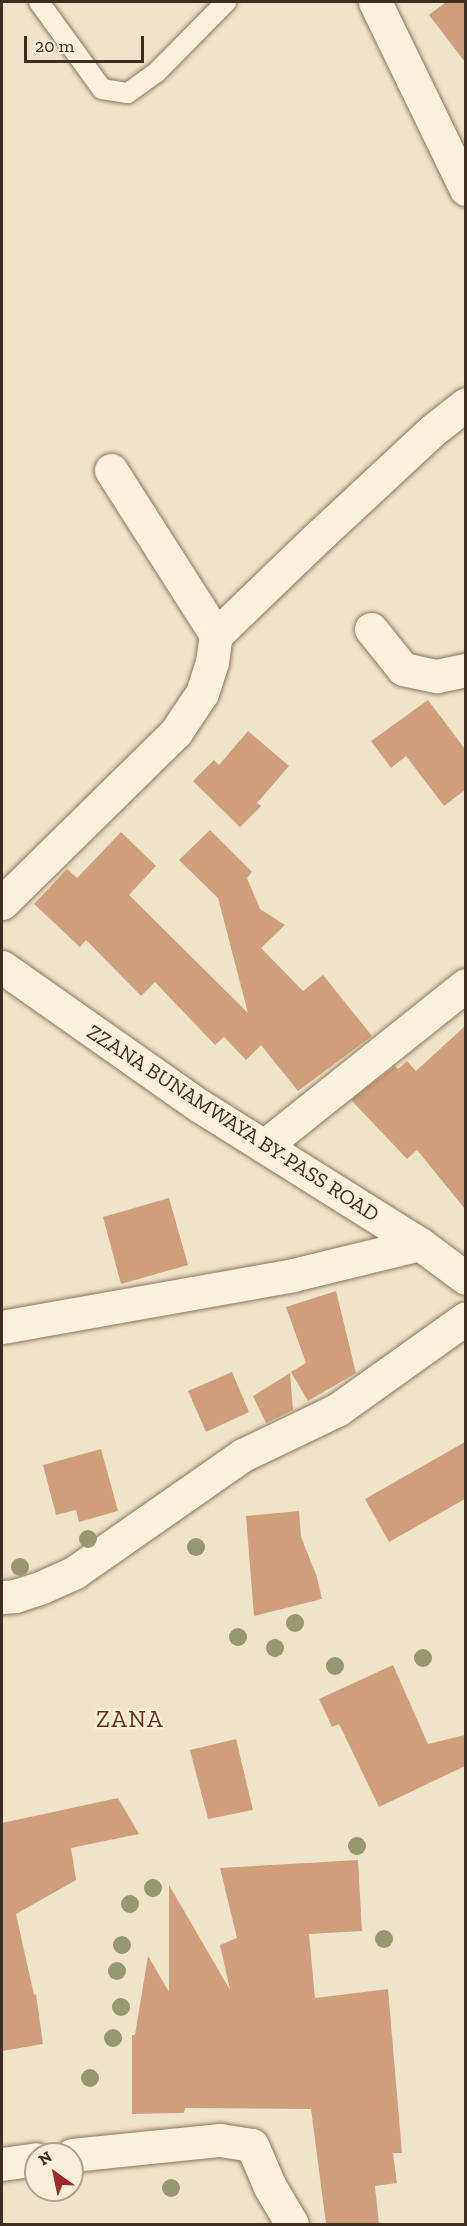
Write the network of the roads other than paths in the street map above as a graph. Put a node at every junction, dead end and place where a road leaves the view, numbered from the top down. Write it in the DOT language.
graph roads {
  1 [pos="39,2"];
  2 [pos="226,2"];
  3 [pos="375,2"];
  4 [pos="465,189"];
  5 [pos="465,404"];
  6 [pos="111,470"];
  7 [pos="371,629"];
  8 [pos="216,635"];
  9 [pos="465,670"];
  10 [pos="2,903"];
  11 [pos="2,967"];
  12 [pos="465,985"];
  13 [pos="264,1146"];
  14 [pos="420,1244"];
  15 [pos="465,1278"];
  16 [pos="465,1318"];
  17 [pos="2,1327"];
  18 [pos="2,1597"];
  19 [pos="84,2154"];
  20 [pos="24,2161"];
  21 [pos="2,2164"];
  22 [pos="292,2224"];
  1 -- 2 [label="lane"];
  3 -- 4 [label="street"];
  5 -- 8 [label="street"];
  6 -- 8 [label="street"];
  7 -- 9 [label="street"];
  8 -- 10 [label="street"];
  11 -- 13 [label="street, ZZANA BUNAMWAYA BY-PASS ROAD"];
  12 -- 13 [label="street"];
  13 -- 14 [label="street, ZZANA BUNAMWAYA BY-PASS ROAD"];
  14 -- 15 [label="street, ZZANA BUNAMWAYA BY-PASS ROAD"];
  14 -- 17 [label="street"];
  16 -- 18 [label="street"];
  19 -- 22 [label="street"];
  20 -- 21 [label="street"];
}
